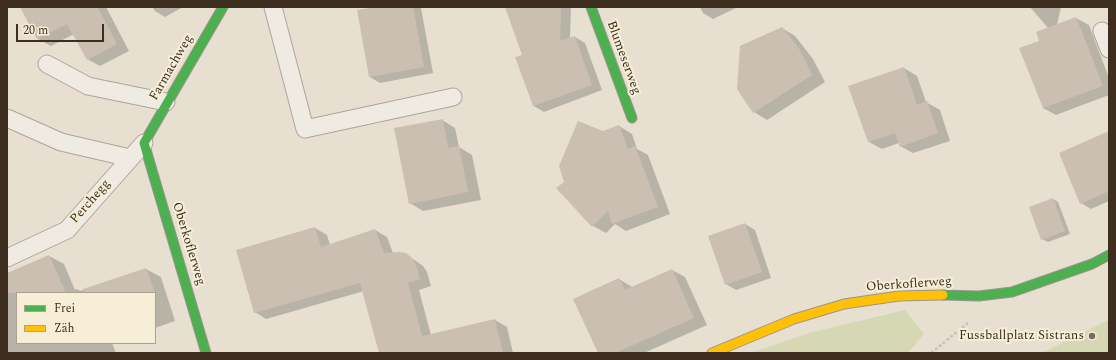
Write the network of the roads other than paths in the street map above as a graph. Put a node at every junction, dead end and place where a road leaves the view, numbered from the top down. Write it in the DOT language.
graph roads {
  1 [pos="223,7"];
  2 [pos="272,7"];
  3 [pos="591,7"];
  4 [pos="1102,31"];
  5 [pos="1109,50"];
  6 [pos="47,64"];
  7 [pos="453,98"];
  8 [pos="166,102"];
  9 [pos="7,118"];
  10 [pos="632,118"];
  11 [pos="144,143"];
  12 [pos="130,158"];
  13 [pos="1109,255"];
  14 [pos="7,258"];
  15 [pos="206,353"];
  16 [pos="712,353"];
  1 -- 8 [label="street, Farmachweg"];
  2 -- 7 [label="lane"];
  3 -- 10 [label="street, Blumeserweg"];
  4 -- 5 [label="lane"];
  6 -- 8 [label="lane"];
  8 -- 11 [label="street, Farmachweg"];
  9 -- 12 [label="lane"];
  11 -- 12 [label="lane, Perchegg"];
  11 -- 15 [label="street, Oberkoflerweg"];
  12 -- 14 [label="lane, Perchegg"];
  13 -- 16 [label="street, Oberkoflerweg"];
}
